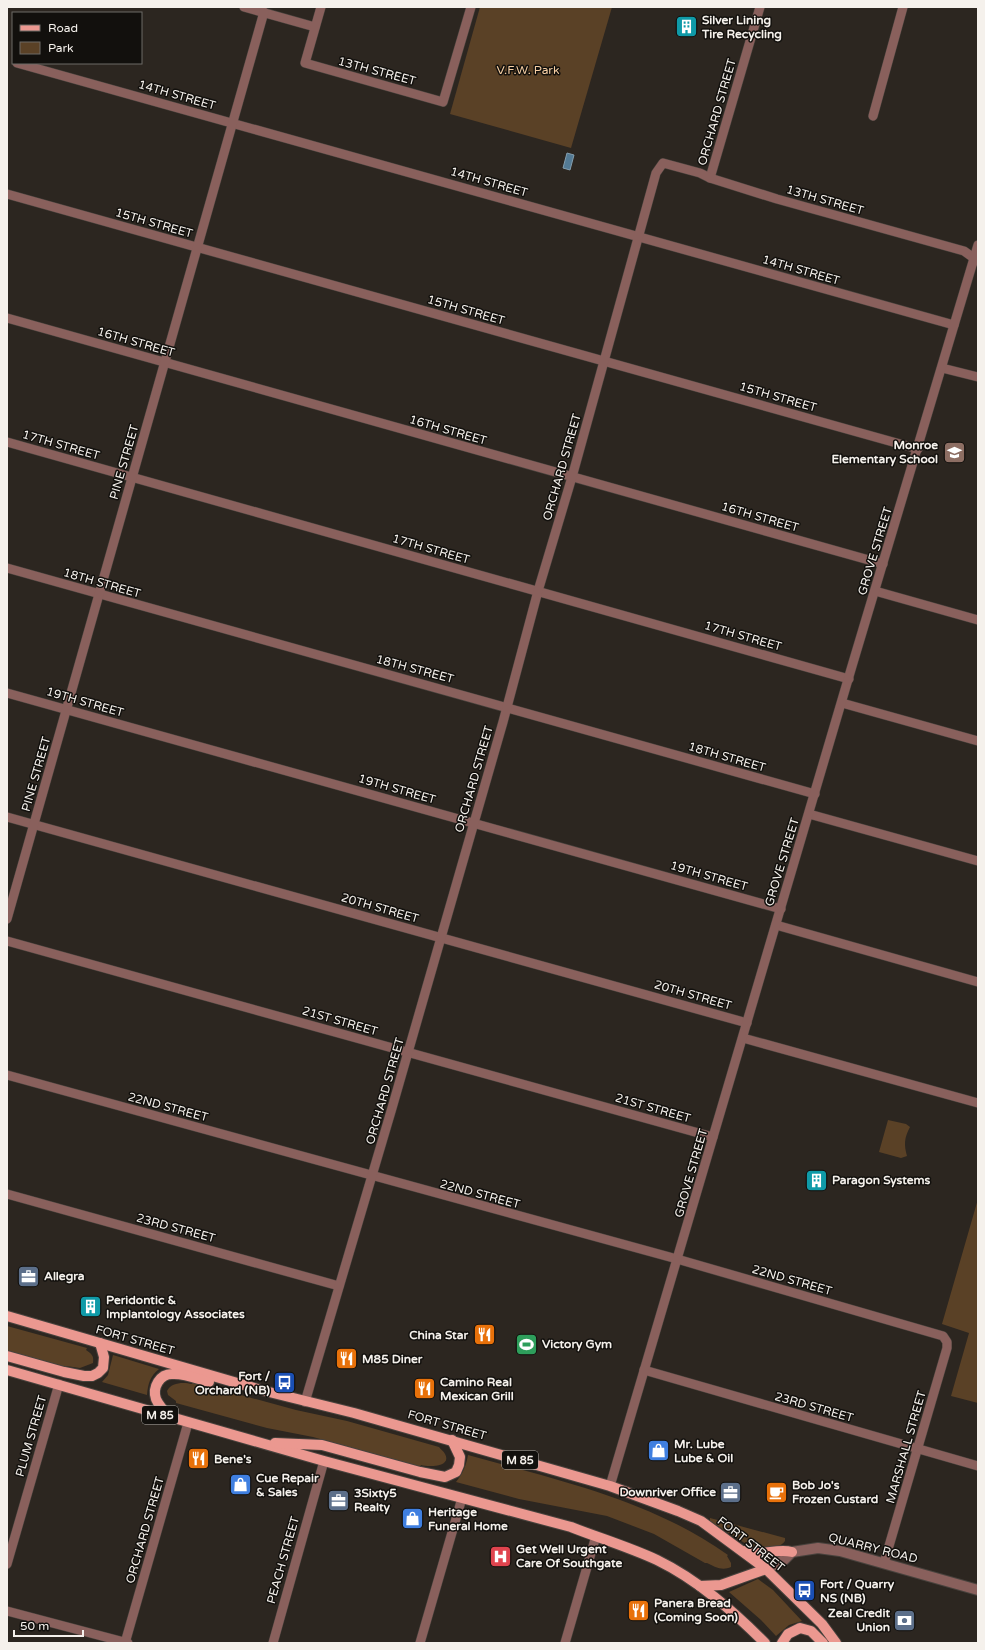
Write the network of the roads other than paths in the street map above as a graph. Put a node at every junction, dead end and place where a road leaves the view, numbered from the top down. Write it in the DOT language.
graph roads {
  1 [pos="244,7"];
  2 [pos="321,7"];
  3 [pos="471,7"];
  4 [pos="760,7"];
  5 [pos="903,7"];
  6 [pos="264,12"];
  7 [pos="316,27"];
  8 [pos="21,64"];
  9 [pos="874,116"];
  10 [pos="232,123"];
  11 [pos="663,163"];
  12 [pos="710,178"];
  13 [pos="7,194"];
  14 [pos="639,237"];
  15 [pos="978,245"];
  16 [pos="197,248"];
  17 [pos="976,260"];
  18 [pos="7,318"];
  19 [pos="954,325"];
  20 [pos="603,361"];
  21 [pos="165,363"];
  22 [pos="942,368"];
  23 [pos="978,377"];
  24 [pos="7,442"];
  25 [pos="918,449"];
  26 [pos="572,477"];
  27 [pos="131,478"];
  28 [pos="883,564"];
  29 [pos="7,568"];
  30 [pos="538,591"];
  31 [pos="875,591"];
  32 [pos="100,595"];
  33 [pos="978,620"];
  34 [pos="848,679"];
  35 [pos="7,692"];
  36 [pos="842,703"];
  37 [pos="507,707"];
  38 [pos="67,709"];
  39 [pos="978,741"];
  40 [pos="815,794"];
  41 [pos="809,814"];
  42 [pos="7,817"];
  43 [pos="474,823"];
  44 [pos="34,824"];
  45 [pos="978,861"];
  46 [pos="781,908"];
  47 [pos="7,919"];
  48 [pos="776,925"];
  49 [pos="442,938"];
  50 [pos="7,941"];
  51 [pos="978,982"];
  52 [pos="748,1022"];
  53 [pos="743,1038"];
  54 [pos="409,1052"];
  55 [pos="7,1075"];
  56 [pos="978,1103"];
  57 [pos="713,1138"];
  58 [pos="372,1176"];
  59 [pos="7,1194"];
  60 [pos="677,1259"];
  61 [pos="340,1286"];
  62 [pos="7,1316"];
  63 [pos="945,1338"];
  64 [pos="100,1343"];
  65 [pos="7,1356"];
  66 [pos="7,1370"];
  67 [pos="644,1370"];
  68 [pos="59,1384"];
  69 [pos="305,1402"];
  70 [pos="347,1411"];
  71 [pos="171,1418"];
  72 [pos="188,1423"];
  73 [pos="452,1440"];
  74 [pos="259,1442"];
  75 [pos="918,1449"];
  76 [pos="324,1461"];
  77 [pos="978,1466"];
  78 [pos="610,1486"];
  79 [pos="462,1498"];
  80 [pos="596,1536"];
  81 [pos="739,1550"];
  82 [pos="792,1552"];
  83 [pos="884,1563"];
  84 [pos="7,1564"];
  85 [pos="766,1569"];
  86 [pos="700,1586"];
  87 [pos="978,1590"];
  88 [pos="7,1611"];
  89 [pos="126,1643"];
  90 [pos="273,1643"];
  91 [pos="420,1643"];
  92 [pos="565,1643"];
  93 [pos="765,1643"];
  94 [pos="782,1643"];
  95 [pos="823,1643"];
  96 [pos="836,1643"];
  1 -- 6 [label="street"];
  2 -- 7 [label="street"];
  3 -- 7 [label="street, 13TH STREET"];
  4 -- 12 [label="street, ORCHARD STREET"];
  5 -- 9 [label="street"];
  6 -- 7 [label="street"];
  6 -- 10 [label="street, PINE STREET"];
  8 -- 10 [label="street, 14TH STREET"];
  10 -- 14 [label="street, 14TH STREET"];
  10 -- 16 [label="street, PINE STREET"];
  11 -- 12 [label="street, 13TH STREET"];
  11 -- 14 [label="street, ORCHARD STREET"];
  12 -- 17 [label="street, 13TH STREET"];
  13 -- 16 [label="street, 15TH STREET"];
  14 -- 19 [label="street, 14TH STREET"];
  14 -- 20 [label="street, ORCHARD STREET"];
  15 -- 17 [label="street, GROVE STREET"];
  16 -- 20 [label="street, 15TH STREET"];
  16 -- 21 [label="street, PINE STREET"];
  17 -- 19 [label="street, GROVE STREET"];
  18 -- 21 [label="street, 16TH STREET"];
  19 -- 22 [label="street, GROVE STREET"];
  20 -- 25 [label="street, 15TH STREET"];
  20 -- 26 [label="street, ORCHARD STREET"];
  21 -- 26 [label="street, 16TH STREET"];
  21 -- 27 [label="street, PINE STREET"];
  22 -- 23 [label="street"];
  22 -- 25 [label="street, GROVE STREET"];
  24 -- 27 [label="street, 17TH STREET"];
  25 -- 28 [label="street, GROVE STREET"];
  26 -- 28 [label="street, 16TH STREET"];
  26 -- 30 [label="street, ORCHARD STREET"];
  27 -- 30 [label="street, 17TH STREET"];
  27 -- 32 [label="street, PINE STREET"];
  28 -- 31 [label="street, GROVE STREET"];
  29 -- 32 [label="street, 18TH STREET"];
  30 -- 34 [label="street, 17TH STREET"];
  30 -- 37 [label="street, ORCHARD STREET"];
  31 -- 33 [label="street"];
  31 -- 34 [label="street, GROVE STREET"];
  32 -- 37 [label="street, 18TH STREET"];
  32 -- 38 [label="street, PINE STREET"];
  34 -- 36 [label="street, GROVE STREET"];
  35 -- 38 [label="street, 19TH STREET"];
  36 -- 39 [label="street"];
  36 -- 40 [label="street, GROVE STREET"];
  37 -- 40 [label="street, 18TH STREET"];
  37 -- 43 [label="street, ORCHARD STREET"];
  38 -- 43 [label="street, 19TH STREET"];
  38 -- 44 [label="street, PINE STREET"];
  40 -- 41 [label="street, GROVE STREET"];
  41 -- 45 [label="street"];
  41 -- 46 [label="street, GROVE STREET"];
  42 -- 44 [label="street, 20TH STREET"];
  43 -- 46 [label="street, 19TH STREET"];
  43 -- 49 [label="street, ORCHARD STREET"];
  44 -- 47 [label="street, PINE STREET"];
  44 -- 49 [label="street, 20TH STREET"];
  46 -- 48 [label="street, GROVE STREET"];
  48 -- 51 [label="street"];
  48 -- 52 [label="street, GROVE STREET"];
  49 -- 52 [label="street, 20TH STREET"];
  49 -- 54 [label="street, ORCHARD STREET"];
  50 -- 54 [label="street, 21ST STREET"];
  52 -- 53 [label="street, GROVE STREET"];
  53 -- 56 [label="street"];
  53 -- 57 [label="street, GROVE STREET"];
  54 -- 57 [label="street, 21ST STREET"];
  54 -- 58 [label="street, ORCHARD STREET"];
  55 -- 58 [label="street, 22ND STREET"];
  57 -- 60 [label="street, GROVE STREET"];
  58 -- 60 [label="street, 22ND STREET"];
  58 -- 61 [label="street, ORCHARD STREET"];
  59 -- 61 [label="street, 23RD STREET"];
  60 -- 63 [label="street, 22ND STREET"];
  60 -- 67 [label="street, GROVE STREET"];
  61 -- 69 [label="street, ORCHARD STREET"];
  62 -- 64 [label="main road, FORT STREET / M 85"];
  63 -- 75 [label="street, MARSHALL STREET"];
  64 -- 65 [label="main road"];
  64 -- 69 [label="main road, FORT STREET / M 85"];
  66 -- 68 [label="main road, M 85"];
  67 -- 75 [label="street, 23RD STREET"];
  67 -- 78 [label="street, GROVE STREET"];
  68 -- 71 [label="main road, M 85"];
  68 -- 84 [label="street, PLUM STREET"];
  69 -- 70 [label="main road, FORT STREET / M 85"];
  70 -- 71 [label="main road"];
  70 -- 73 [label="main road, FORT STREET / M 85"];
  71 -- 72 [label="main road, M 85"];
  72 -- 74 [label="main road, M 85"];
  72 -- 89 [label="street, ORCHARD STREET"];
  73 -- 74 [label="main road"];
  73 -- 78 [label="main road, FORT STREET / M 85"];
  74 -- 76 [label="main road, M 85"];
  75 -- 77 [label="street, 23RD STREET"];
  75 -- 83 [label="street, MARSHALL STREET"];
  76 -- 79 [label="main road, M 85"];
  76 -- 90 [label="street, PEACH STREET"];
  78 -- 81 [label="main road, FORT STREET / M 85"];
  79 -- 80 [label="main road, M 85"];
  79 -- 91 [label="street"];
  80 -- 86 [label="main road, M 85"];
  80 -- 92 [label="street"];
  81 -- 82 [label="main road"];
  81 -- 85 [label="main road, FORT STREET / M 85"];
  82 -- 83 [label="street, QUARRY ROAD"];
  82 -- 85 [label="street, QUARRY ROAD"];
  83 -- 87 [label="street, QUARRY ROAD"];
  85 -- 86 [label="main road"];
  85 -- 96 [label="main road, FORT STREET / M 85"];
  86 -- 93 [label="main road, M 85"];
  88 -- 89 [label="street"];
  94 -- 95 [label="main road"];
}
